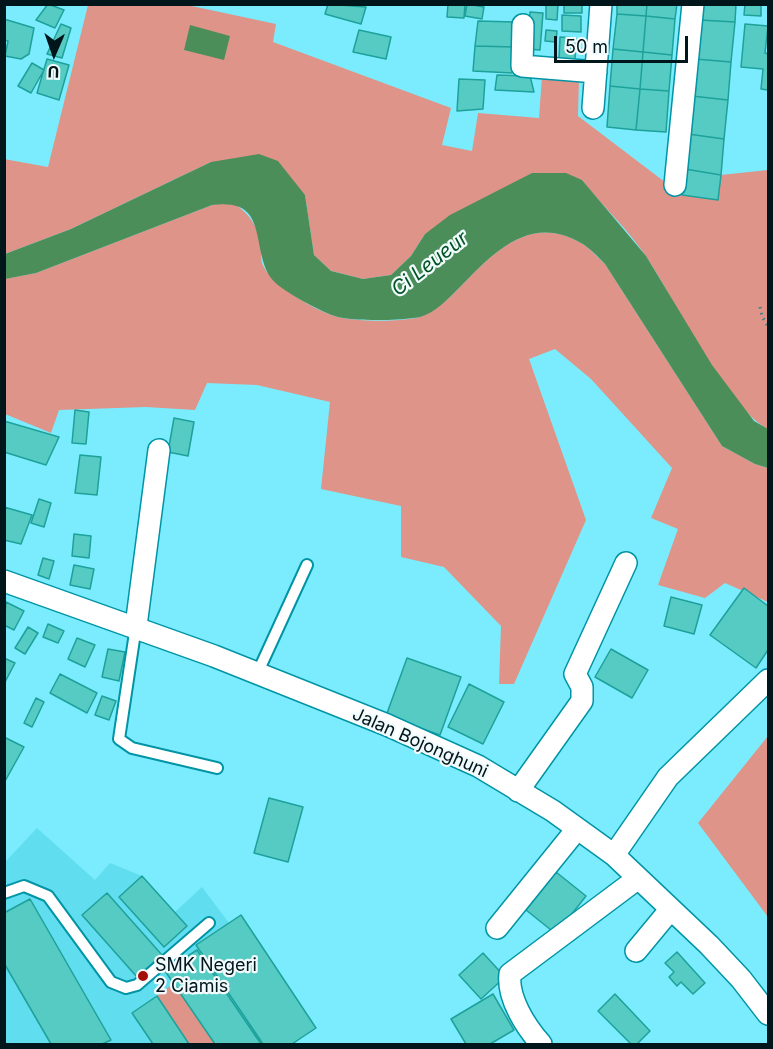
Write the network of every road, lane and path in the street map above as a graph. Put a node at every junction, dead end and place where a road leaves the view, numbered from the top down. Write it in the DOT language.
graph roads {
  1 [pos="601,4"];
  2 [pos="693,4"];
  3 [pos="523,25"];
  4 [pos="596,72"];
  5 [pos="593,108"];
  6 [pos="675,185"];
  7 [pos="760,307"];
  8 [pos="768,327"];
  9 [pos="159,450"];
  10 [pos="626,563"];
  11 [pos="307,565"];
  12 [pos="4,581"];
  13 [pos="136,626"];
  14 [pos="257,674"];
  15 [pos="768,680"];
  16 [pos="217,768"];
  17 [pos="518,791"];
  18 [pos="577,829"];
  19 [pos="614,855"];
  20 [pos="637,879"];
  21 [pos="4,893"];
  22 [pos="670,910"];
  23 [pos="209,923"];
  24 [pos="497,928"];
  25 [pos="636,951"];
  26 [pos="768,1014"];
  27 [pos="530,1040"];
  1 -- 4 [label="street"];
  2 -- 6 [label="street"];
  3 -- 4 [label="street"];
  4 -- 5 [label="street"];
  7 -- 8 [label="path"];
  9 -- 13 [label="street"];
  10 -- 17 [label="street"];
  11 -- 14 [label="lane"];
  12 -- 13 [label="street, Jalan Bojonghuni"];
  13 -- 14 [label="street, Jalan Bojonghuni"];
  13 -- 16 [label="lane"];
  14 -- 17 [label="street, Jalan Bojonghuni"];
  15 -- 19 [label="street"];
  17 -- 18 [label="street, Jalan Bojonghuni"];
  18 -- 19 [label="street, Jalan Bojonghuni"];
  18 -- 24 [label="street"];
  19 -- 20 [label="street, Jalan Bojonghuni"];
  20 -- 22 [label="street, Jalan Bojonghuni"];
  20 -- 27 [label="street"];
  21 -- 23 [label="lane"];
  22 -- 25 [label="street"];
  22 -- 26 [label="street, Jalan Bojonghuni"];
}
